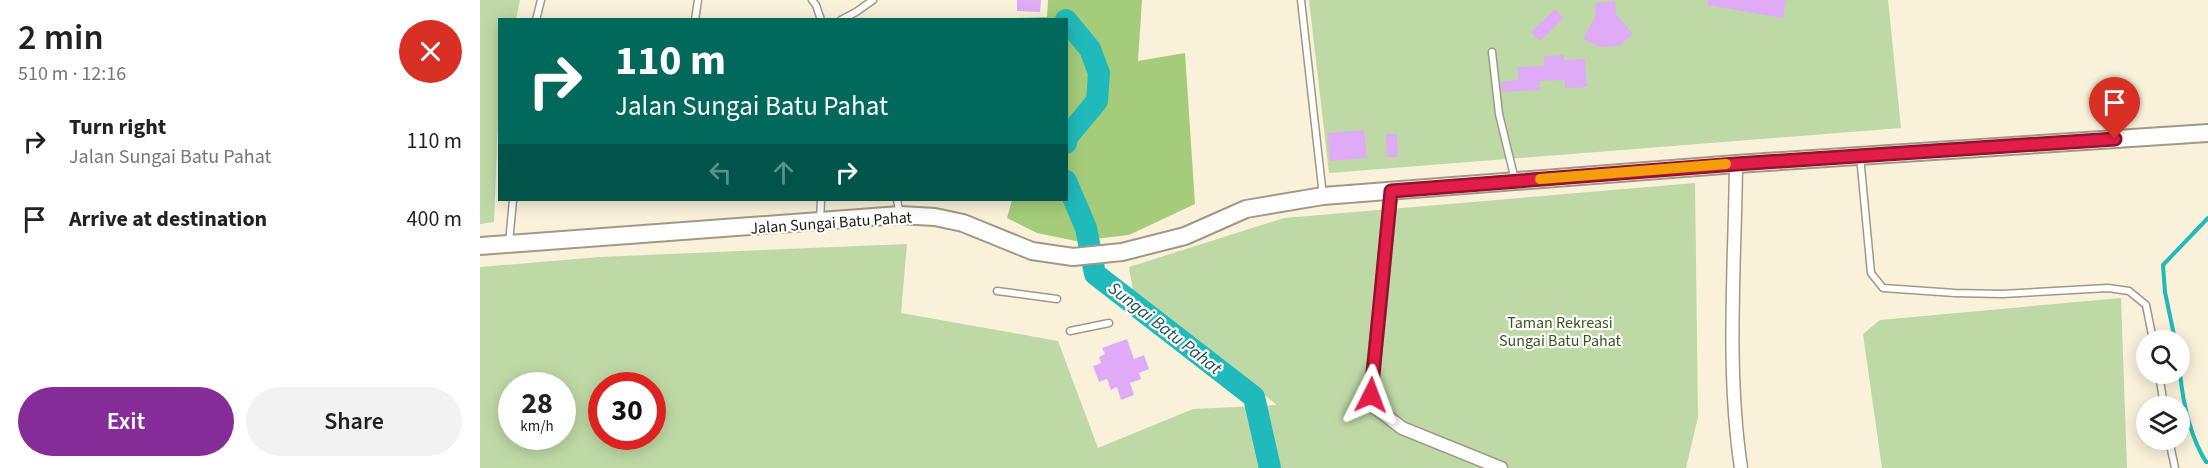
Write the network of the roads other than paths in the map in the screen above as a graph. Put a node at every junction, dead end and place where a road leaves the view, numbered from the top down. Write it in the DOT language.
graph roads {
  1 [pos="541,0"];
  2 [pos="698,0"];
  3 [pos="812,0"];
  4 [pos="873,0"];
  5 [pos="1301,0"];
  6 [pos="536,18"];
  7 [pos="695,18"];
  8 [pos="820,18"];
  9 [pos="845,18"];
  10 [pos="1492,52"];
  11 [pos="2208,134"];
  12 [pos="1860,156"];
  13 [pos="1736,164"];
  14 [pos="1515,181"];
  15 [pos="1391,191"];
  16 [pos="1323,196"];
  17 [pos="513,201"];
  18 [pos="821,201"];
  19 [pos="898,207"];
  20 [pos="820,222"];
  21 [pos="509,244"];
  22 [pos="480,246"];
  23 [pos="997,291"];
  24 [pos="1057,299"];
  25 [pos="1109,323"];
  26 [pos="2151,330"];
  27 [pos="1070,331"];
  28 [pos="2171,450"];
  29 [pos="1501,468"];
  30 [pos="1741,468"];
  31 [pos="2175,468"];
  1 -- 6 [label="lane"];
  2 -- 7 [label="lane"];
  3 -- 8 [label="lane"];
  4 -- 9 [label="lane"];
  5 -- 16 [label="lane"];
  10 -- 14 [label="lane"];
  11 -- 12 [label="street, Jalan Sungai Batu Pahat"];
  12 -- 13 [label="street, Jalan Sungai Batu Pahat"];
  12 -- 26 [label="lane"];
  13 -- 14 [label="street, Jalan Sungai Batu Pahat"];
  13 -- 30 [label="street"];
  14 -- 15 [label="street, Jalan Sungai Batu Pahat"];
  15 -- 16 [label="street, Jalan Sungai Batu Pahat"];
  15 -- 29 [label="street"];
  16 -- 19 [label="street, Jalan Sungai Batu Pahat"];
  17 -- 21 [label="lane"];
  18 -- 20 [label="lane"];
  19 -- 20 [label="street, Jalan Sungai Batu Pahat"];
  20 -- 21 [label="street, Jalan Sungai Batu Pahat"];
  21 -- 22 [label="street, Jalan Sungai Batu Pahat"];
  23 -- 24 [label="lane"];
  25 -- 27 [label="lane"];
  28 -- 31 [label="lane"];
}
